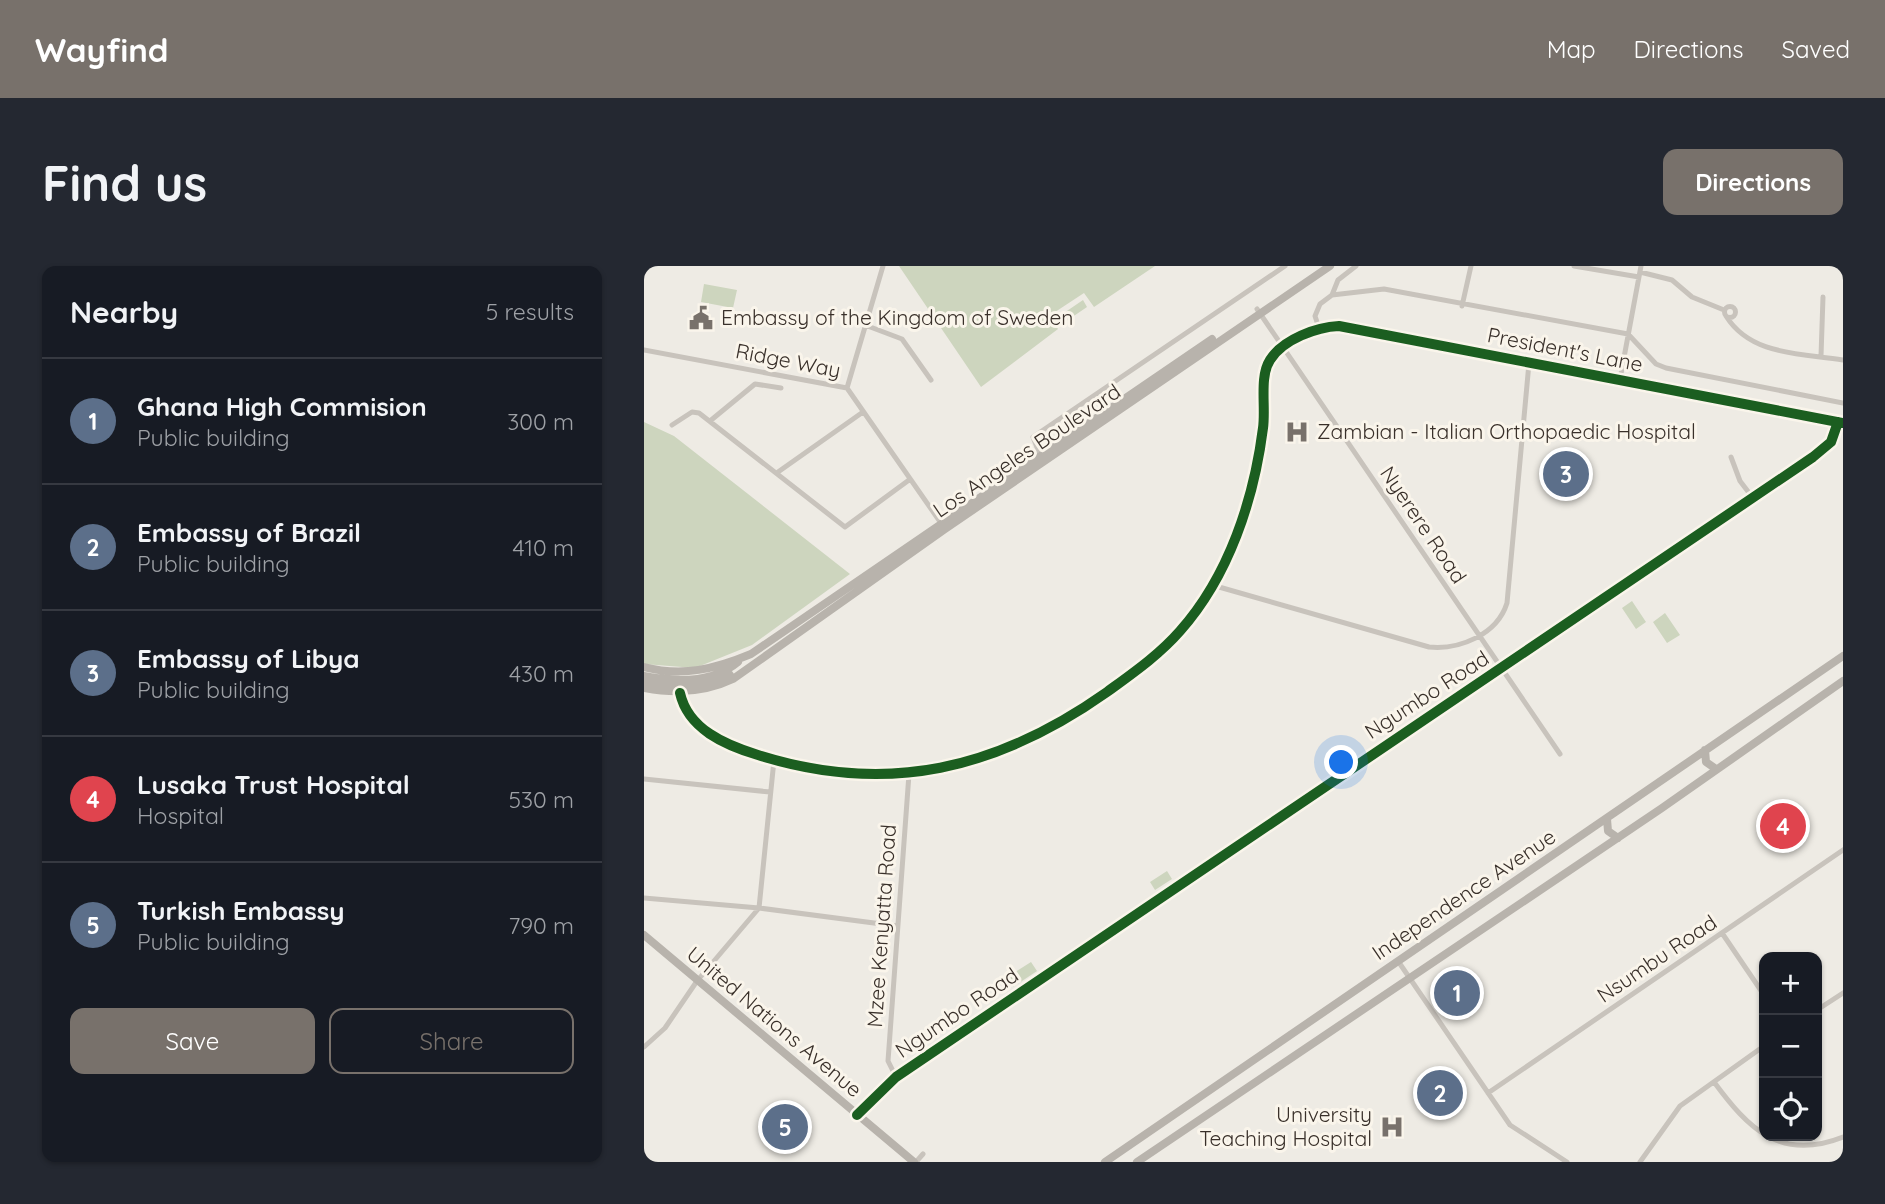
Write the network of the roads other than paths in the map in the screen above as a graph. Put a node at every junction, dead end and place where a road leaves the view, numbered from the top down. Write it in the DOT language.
graph roads {
  1 [pos="883,266"];
  2 [pos="1285,266"];
  3 [pos="1330,266"];
  4 [pos="1356,266"];
  5 [pos="1471,266"];
  6 [pos="1574,266"];
  7 [pos="1320,268"];
  8 [pos="1640,272"];
  9 [pos="1332,295"];
  10 [pos="1823,297"];
  11 [pos="1462,306"];
  12 [pos="1259,311"];
  13 [pos="1725,313"];
  14 [pos="865,326"];
  15 [pos="1319,328"];
  16 [pos="1738,332"];
  17 [pos="1628,334"];
  18 [pos="1283,348"];
  19 [pos="644,350"];
  20 [pos="1821,356"];
  21 [pos="1843,360"];
  22 [pos="1529,362"];
  23 [pos="1619,379"];
  24 [pos="931,380"];
  25 [pos="781,388"];
  26 [pos="847,388"];
  27 [pos="1843,403"];
  28 [pos="863,412"];
  29 [pos="710,421"];
  30 [pos="1840,423"];
  31 [pos="672,425"];
  32 [pos="1040,455"];
  33 [pos="1731,457"];
  34 [pos="778,472"];
  35 [pos="909,480"];
  36 [pos="1753,498"];
  37 [pos="943,526"];
  38 [pos="1212,585"];
  39 [pos="1479,635"];
  40 [pos="1843,656"];
  41 [pos="743,657"];
  42 [pos="644,667"];
  43 [pos="746,669"];
  44 [pos="1502,669"];
  45 [pos="644,676"];
  46 [pos="1843,681"];
  47 [pos="644,682"];
  48 [pos="644,688"];
  49 [pos="680,693"];
  50 [pos="1705,750"];
  51 [pos="1560,754"];
  52 [pos="1696,755"];
  53 [pos="774,760"];
  54 [pos="1716,769"];
  55 [pos="909,774"];
  56 [pos="1708,774"];
  57 [pos="644,779"];
  58 [pos="770,792"];
  59 [pos="1607,819"];
  60 [pos="1599,824"];
  61 [pos="1618,838"];
  62 [pos="1610,843"];
  63 [pos="1843,850"];
  64 [pos="644,898"];
  65 [pos="759,908"];
  66 [pos="897,926"];
  67 [pos="1722,933"];
  68 [pos="644,935"];
  69 [pos="1398,961"];
  70 [pos="1409,977"];
  71 [pos="697,981"];
  72 [pos="1759,988"];
  73 [pos="1843,993"];
  74 [pos="1822,1007"];
  75 [pos="644,1047"];
  76 [pos="1759,1050"];
  77 [pos="896,1077"];
  78 [pos="1714,1082"];
  79 [pos="1217,1083"];
  80 [pos="1488,1093"];
  81 [pos="1230,1098"];
  82 [pos="857,1115"];
  83 [pos="1843,1137"];
  84 [pos="923,1154"];
  85 [pos="915,1162"];
  86 [pos="1105,1162"];
  87 [pos="1137,1162"];
  88 [pos="1567,1162"];
  89 [pos="1640,1162"];
  1 -- 14 [label="street"];
  2 -- 32 [label="street"];
  3 -- 7 [label="main road, Los Angeles Boulevard"];
  4 -- 9 [label="street"];
  5 -- 11 [label="street"];
  6 -- 8 [label="street"];
  7 -- 12 [label="main road, Los Angeles Boulevard"];
  8 -- 13 [label="street"];
  8 -- 17 [label="street"];
  9 -- 11 [label="street"];
  9 -- 15 [label="street"];
  10 -- 20 [label="street"];
  11 -- 17 [label="street"];
  12 -- 18 [label="street, Nyerere Road"];
  12 -- 32 [label="main road, Los Angeles Boulevard"];
  12 -- 37 [label="main road, Los Angeles Boulevard"];
  13 -- 16 [label="street"];
  13 -- 16 [label="street"];
  14 -- 24 [label="street"];
  14 -- 26 [label="street"];
  15 -- 18 [label="street"];
  15 -- 22 [label="street, President's Lane"];
  16 -- 20 [label="street"];
  17 -- 23 [label="street"];
  17 -- 27 [label="street"];
  18 -- 38 [label="street"];
  18 -- 39 [label="street, Nyerere Road"];
  19 -- 26 [label="street, Ridge Way"];
  20 -- 21 [label="street"];
  22 -- 23 [label="street, President's Lane"];
  22 -- 39 [label="street"];
  23 -- 30 [label="street, President's Lane"];
  25 -- 29 [label="street"];
  26 -- 28 [label="street, Ridge Way"];
  28 -- 34 [label="street"];
  28 -- 35 [label="street, Ridge Way"];
  29 -- 31 [label="street"];
  29 -- 34 [label="street"];
  30 -- 36 [label="street, Ngumbo Road"];
  32 -- 37 [label="main road, Los Angeles Boulevard"];
  33 -- 36 [label="street"];
  34 -- 35 [label="street"];
  35 -- 37 [label="street, Ridge Way"];
  36 -- 44 [label="street, Ngumbo Road"];
  37 -- 41 [label="main road, Los Angeles Boulevard"];
  37 -- 43 [label="main road, Los Angeles Boulevard"];
  38 -- 39 [label="street"];
  38 -- 55 [label="street"];
  39 -- 44 [label="street, Nyerere Road"];
  40 -- 50 [label="main road, Independence Avenue"];
  41 -- 42 [label="main road, Los Angeles Boulevard"];
  41 -- 45 [label="main road, Los Angeles Boulevard"];
  43 -- 47 [label="main road, Los Angeles Boulevard"];
  43 -- 49 [label="main road, Los Angeles Boulevard"];
  44 -- 51 [label="street, Nyerere Road"];
  44 -- 77 [label="street, Ngumbo Road"];
  46 -- 54 [label="main road, Independence Avenue"];
  48 -- 49 [label="main road, Los Angeles Boulevard"];
  49 -- 53 [label="street"];
  50 -- 52 [label="main road, Independence Avenue"];
  50 -- 54 [label="main road"];
  52 -- 56 [label="main road"];
  52 -- 59 [label="main road, Independence Avenue"];
  53 -- 55 [label="street"];
  53 -- 58 [label="street"];
  54 -- 56 [label="main road, Independence Avenue"];
  55 -- 66 [label="street, Mzee Kenyatta Road"];
  56 -- 61 [label="main road, Independence Avenue"];
  57 -- 58 [label="street"];
  58 -- 65 [label="street"];
  59 -- 60 [label="main road, Independence Avenue"];
  59 -- 61 [label="main road"];
  60 -- 62 [label="main road"];
  60 -- 69 [label="main road, Independence Avenue"];
  61 -- 62 [label="main road, Independence Avenue"];
  62 -- 70 [label="main road, Independence Avenue"];
  63 -- 67 [label="street, Nsumbu Road"];
  64 -- 65 [label="street"];
  65 -- 66 [label="street"];
  65 -- 71 [label="street"];
  66 -- 77 [label="street, Mzee Kenyatta Road"];
  67 -- 72 [label="street"];
  67 -- 80 [label="street, Nsumbu Road"];
  68 -- 71 [label="main road, United Nations Avenue"];
  69 -- 70 [label="street"];
  69 -- 79 [label="main road, Independence Avenue"];
  70 -- 80 [label="street"];
  70 -- 81 [label="main road, Independence Avenue"];
  71 -- 75 [label="street"];
  71 -- 82 [label="main road, United Nations Avenue"];
  73 -- 74 [label="street"];
  76 -- 78 [label="street"];
  77 -- 82 [label="street, Ngumbo Road"];
  78 -- 83 [label="street"];
  78 -- 89 [label="street"];
  79 -- 81 [label="main road"];
  79 -- 86 [label="main road, Independence Avenue"];
  80 -- 88 [label="street"];
  81 -- 87 [label="main road, Independence Avenue"];
  82 -- 85 [label="main road, United Nations Avenue"];
  84 -- 85 [label="street"];
}
